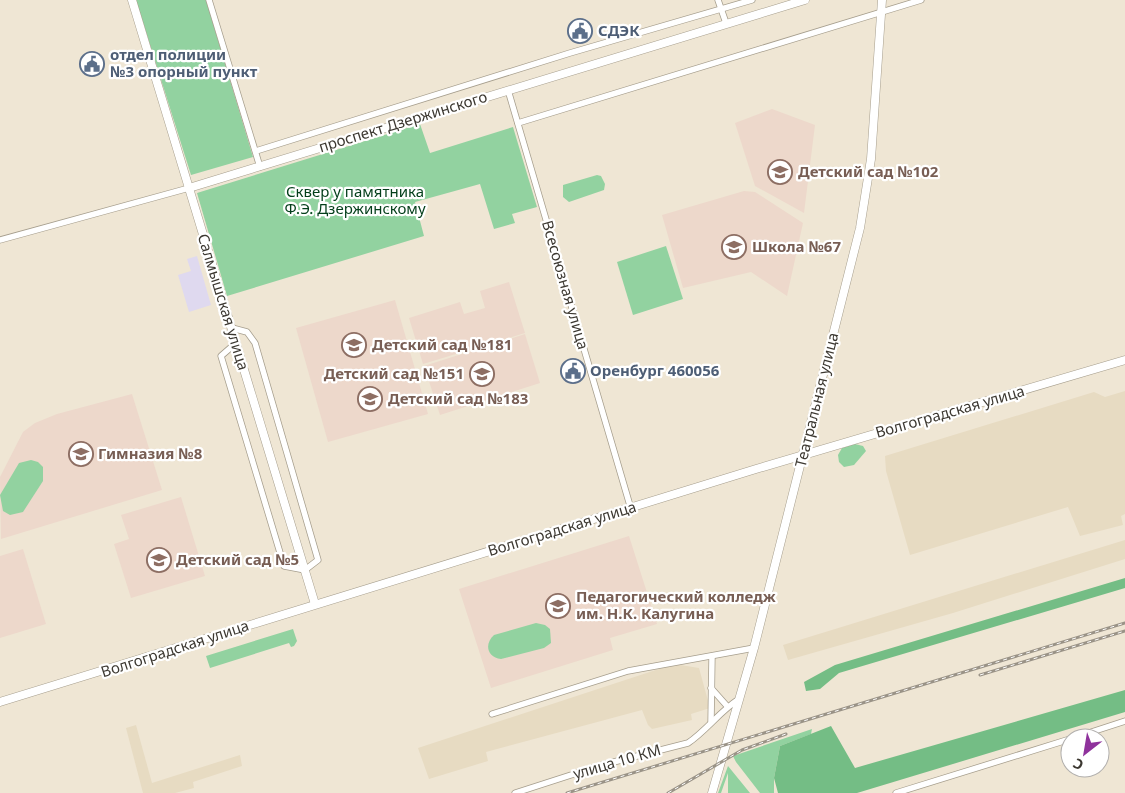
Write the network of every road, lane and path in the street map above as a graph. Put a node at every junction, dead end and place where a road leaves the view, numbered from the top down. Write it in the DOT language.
graph roads {
  1 [pos="132,0"];
  2 [pos="209,0"];
  3 [pos="718,0"];
  4 [pos="752,0"];
  5 [pos="805,0"];
  6 [pos="882,0"];
  7 [pos="921,0"];
  8 [pos="721,10"];
  9 [pos="881,12"];
  10 [pos="726,24"];
  11 [pos="508,90"];
  12 [pos="518,123"];
  13 [pos="256,151"];
  14 [pos="260,167"];
  15 [pos="189,188"];
  16 [pos="0,240"];
  17 [pos="232,328"];
  18 [pos="236,344"];
  19 [pos="1125,360"];
  20 [pos="803,455"];
  21 [pos="631,508"];
  22 [pos="305,570"];
  23 [pos="315,604"];
  24 [pos="754,648"];
  25 [pos="712,657"];
  26 [pos="711,688"];
  27 [pos="739,699"];
  28 [pos="0,702"];
  29 [pos="727,706"];
  30 [pos="492,714"];
  31 [pos="711,721"];
  32 [pos="1125,721"];
  33 [pos="1103,728"];
  34 [pos="1060,741"];
  35 [pos="515,793"];
  36 [pos="712,793"];
  37 [pos="896,793"];
  1 -- 15 [label="main road, Салмышская улица"];
  2 -- 13 [label="street"];
  3 -- 8 [label="street"];
  4 -- 8 [label="street"];
  5 -- 10 [label="main road, проспект Дзержинского"];
  6 -- 9 [label="main road, Театральная улица"];
  7 -- 9 [label="street"];
  8 -- 10 [label="street"];
  8 -- 13 [label="street"];
  9 -- 12 [label="street"];
  9 -- 20 [label="main road, Театральная улица"];
  10 -- 11 [label="main road, проспект Дзержинского"];
  11 -- 12 [label="street, Всесоюзная улица"];
  11 -- 14 [label="main road, проспект Дзержинского"];
  12 -- 21 [label="street, Всесоюзная улица"];
  13 -- 14 [label="street"];
  14 -- 15 [label="main road, проспект Дзержинского"];
  15 -- 16 [label="street, проспект Дзержинского"];
  15 -- 17 [label="main road, Салмышская улица"];
  17 -- 18 [label="main road, Салмышская улица"];
  17 -- 22 [label="street"];
  18 -- 22 [label="main road, Салмышская улица"];
  18 -- 22 [label="street"];
  19 -- 20 [label="main road, Волгоградская улица"];
  20 -- 21 [label="main road, Волгоградская улица"];
  20 -- 24 [label="main road, Театральная улица"];
  21 -- 23 [label="main road, Волгоградская улица"];
  22 -- 23 [label="main road, Салмышская улица"];
  23 -- 28 [label="main road, Волгоградская улица"];
  24 -- 25 [label="street"];
  24 -- 27 [label="main road, Театральная улица"];
  25 -- 26 [label="street"];
  25 -- 30 [label="street"];
  26 -- 29 [label="street"];
  26 -- 31 [label="street"];
  27 -- 29 [label="street, улица 10 КМ"];
  27 -- 36 [label="main road, Театральная улица"];
  29 -- 31 [label="street, улица 10 КМ"];
  31 -- 35 [label="street, улица 10 КМ"];
  32 -- 33 [label="street"];
  34 -- 37 [label="street"];
}
